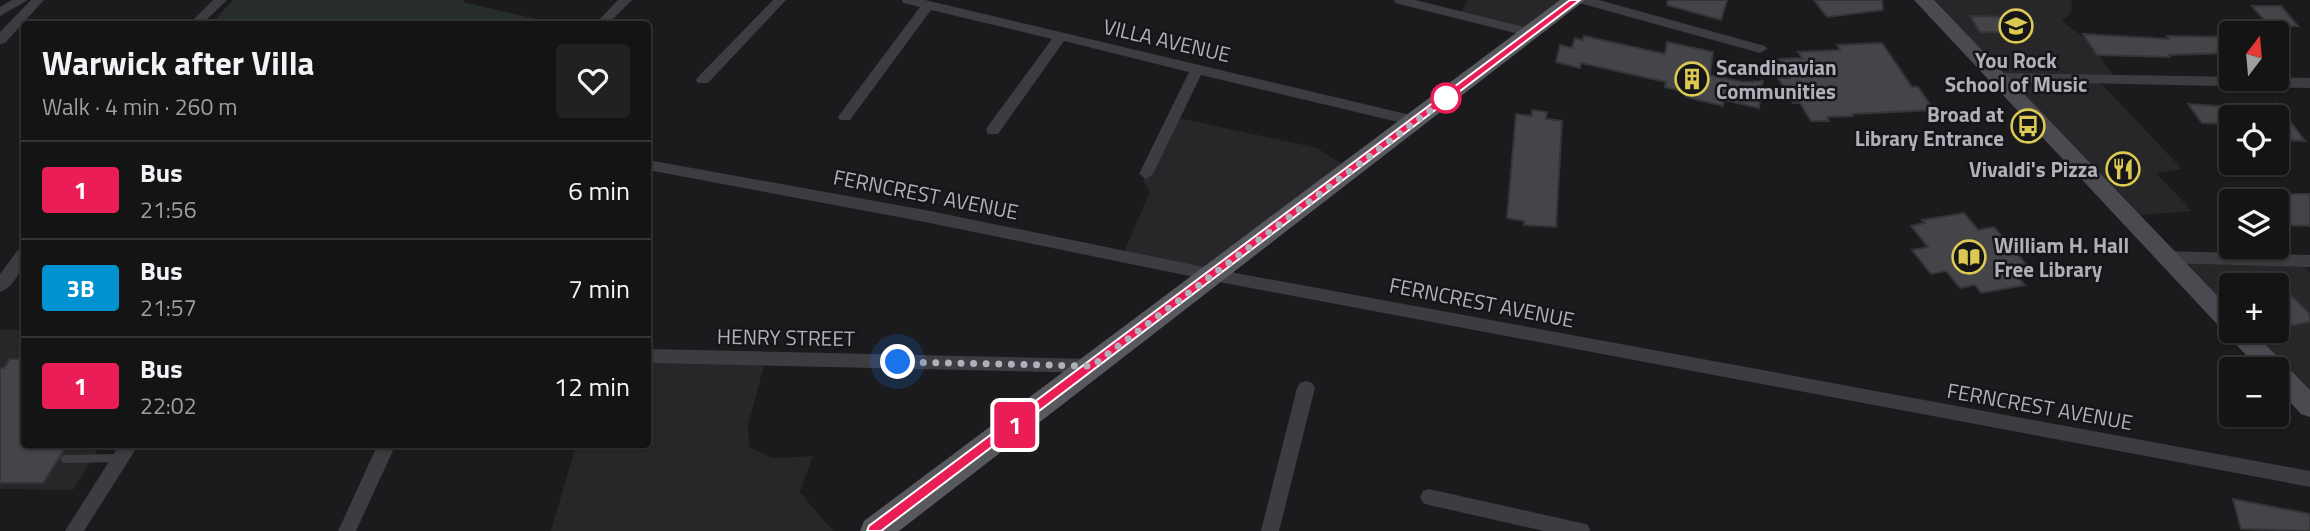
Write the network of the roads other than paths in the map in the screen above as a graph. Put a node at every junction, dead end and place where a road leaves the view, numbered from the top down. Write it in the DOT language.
graph roads {
  1 [pos="22,0"];
  2 [pos="38,0"];
  3 [pos="220,0"];
  4 [pos="626,0"];
  5 [pos="780,0"];
  6 [pos="908,0"];
  7 [pos="1401,0"];
  8 [pos="1574,0"];
  9 [pos="1584,0"];
  10 [pos="1923,0"];
  11 [pos="928,5"];
  12 [pos="0,12"];
  13 [pos="198,21"];
  14 [pos="604,21"];
  15 [pos="1531,33"];
  16 [pos="1060,37"];
  17 [pos="0,40"];
  18 [pos="1760,49"];
  19 [pos="1197,69"];
  20 [pos="1996,78"];
  21 [pos="703,80"];
  22 [pos="2310,83"];
  23 [pos="845,117"];
  24 [pos="1415,121"];
  25 [pos="993,130"];
  26 [pos="651,165"];
  27 [pos="1146,174"];
  28 [pos="2167,257"];
  29 [pos="21,258"];
  30 [pos="2310,261"];
  31 [pos="1213,275"];
  32 [pos="0,286"];
  33 [pos="2219,312"];
  34 [pos="2248,343"];
  35 [pos="651,356"];
  36 [pos="2262,357"];
  37 [pos="1092,366"];
  38 [pos="2289,385"];
  39 [pos="1306,388"];
  40 [pos="2310,407"];
  41 [pos="385,448"];
  42 [pos="126,451"];
  43 [pos="65,459"];
  44 [pos="2310,479"];
  45 [pos="1429,497"];
  46 [pos="74,531"];
  47 [pos="347,531"];
  48 [pos="875,531"];
  49 [pos="1270,531"];
  50 [pos="1581,531"];
  1 -- 12 [label="street"];
  2 -- 17 [label="street"];
  3 -- 13 [label="street"];
  4 -- 14 [label="street"];
  5 -- 21 [label="street"];
  6 -- 11 [label="street, VILLA AVENUE"];
  7 -- 15 [label="street"];
  8 -- 15 [label="main road"];
  9 -- 18 [label="street"];
  10 -- 20 [label="main road"];
  11 -- 16 [label="street, VILLA AVENUE"];
  11 -- 23 [label="street"];
  15 -- 24 [label="main road"];
  16 -- 19 [label="street, VILLA AVENUE"];
  16 -- 25 [label="street"];
  19 -- 24 [label="street, VILLA AVENUE"];
  19 -- 27 [label="street"];
  20 -- 22 [label="street"];
  20 -- 28 [label="main road"];
  24 -- 31 [label="main road"];
  26 -- 31 [label="street, FERNCREST AVENUE"];
  28 -- 30 [label="street"];
  28 -- 33 [label="main road"];
  29 -- 32 [label="street"];
  31 -- 37 [label="main road"];
  31 -- 44 [label="street, FERNCREST AVENUE"];
  34 -- 36 [label="main road"];
  35 -- 37 [label="street, HENRY STREET"];
  37 -- 48 [label="main road"];
  38 -- 40 [label="main road"];
  39 -- 49 [label="street"];
  41 -- 47 [label="street"];
  42 -- 43 [label="lane"];
  42 -- 46 [label="street"];
  45 -- 50 [label="street"];
}
